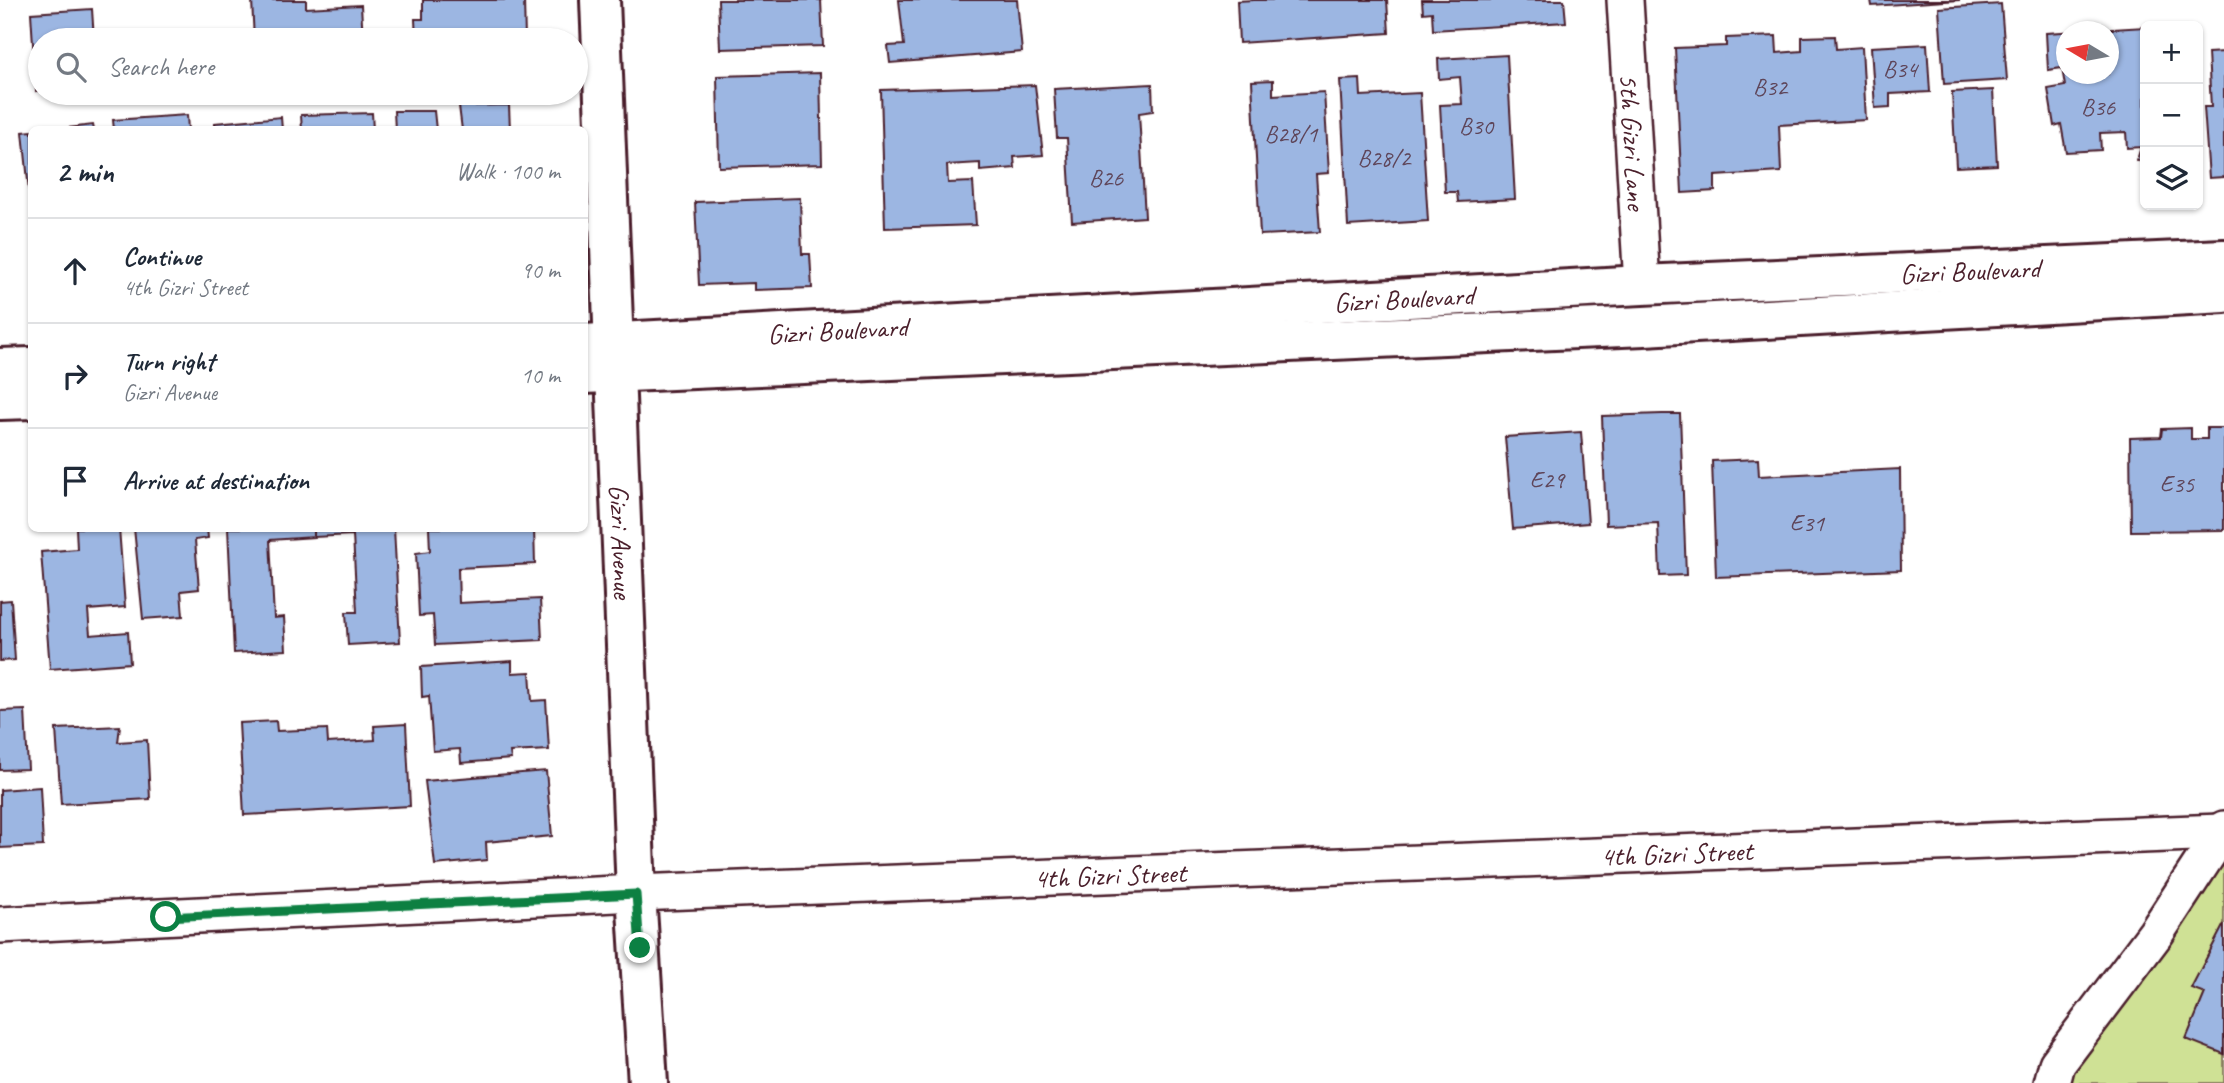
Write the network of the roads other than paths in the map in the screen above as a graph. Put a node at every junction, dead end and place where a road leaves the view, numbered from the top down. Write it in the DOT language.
graph roads {
  1 [pos="600,0"];
  2 [pos="1625,0"];
  3 [pos="2224,259"];
  4 [pos="1642,285"];
  5 [pos="2224,293"];
  6 [pos="600,358"];
  7 [pos="28,367"];
  8 [pos="0,368"];
  9 [pos="28,399"];
  10 [pos="0,400"];
  11 [pos="2223,831"];
  12 [pos="636,894"];
  13 [pos="0,925"];
  14 [pos="648,1083"];
  15 [pos="2052,1083"];
  1 -- 6 [label="main road, Gizri Avenue"];
  2 -- 4 [label="street, 5th Gizri Lane"];
  3 -- 4 [label="main road, Gizri Boulevard"];
  4 -- 6 [label="main road, Gizri Boulevard"];
  5 -- 6 [label="main road, Gizri Boulevard"];
  6 -- 12 [label="main road, Gizri Avenue"];
  7 -- 8 [label="main road"];
  9 -- 10 [label="main road"];
  11 -- 12 [label="street, 4th Gizri Street"];
  11 -- 15 [label="street"];
  12 -- 13 [label="street, 4th Gizri Street"];
  12 -- 14 [label="main road, Gizri Avenue"];
}
